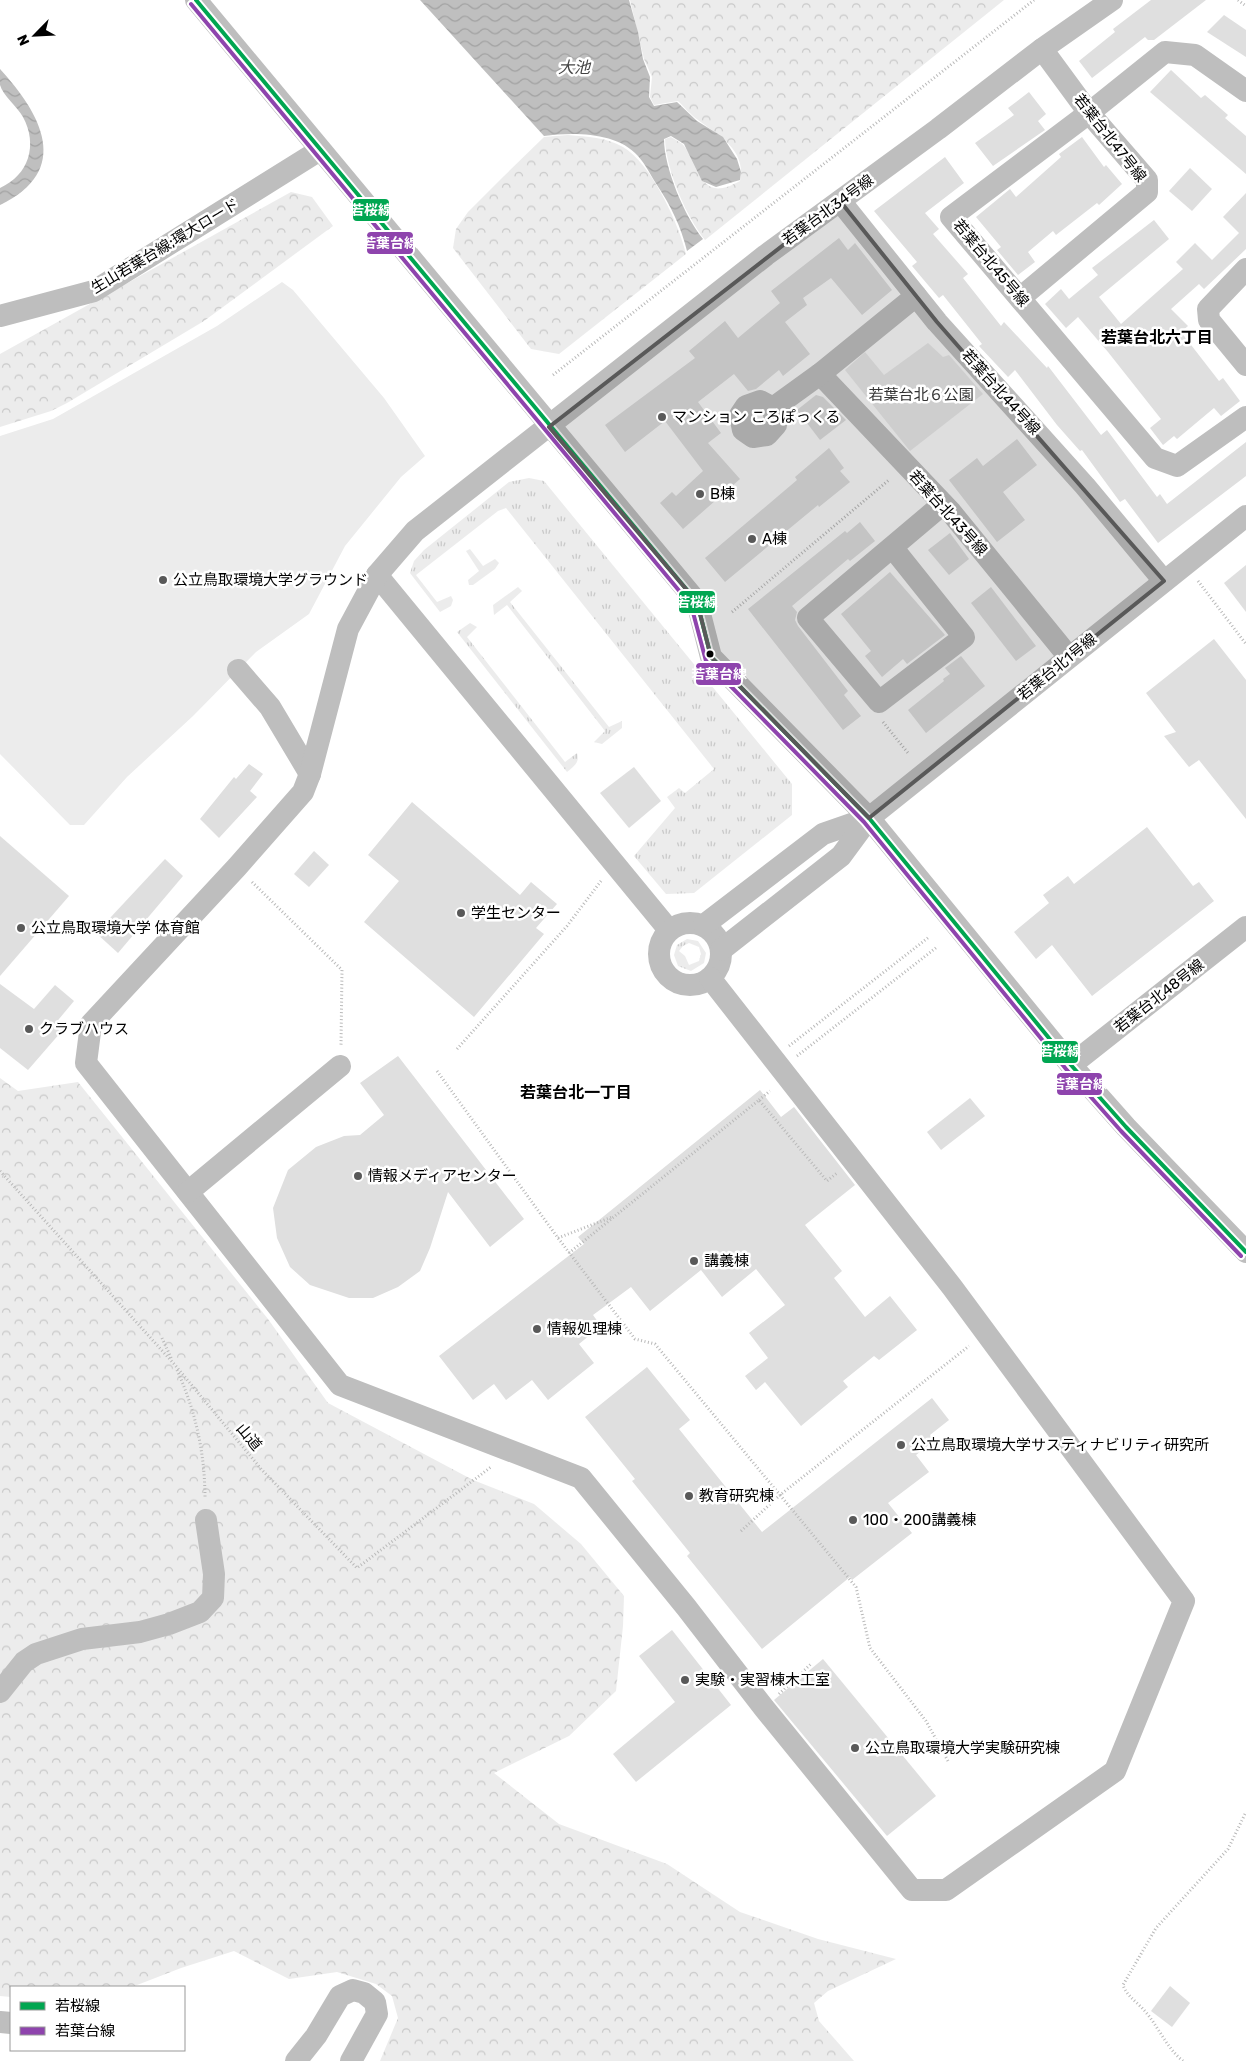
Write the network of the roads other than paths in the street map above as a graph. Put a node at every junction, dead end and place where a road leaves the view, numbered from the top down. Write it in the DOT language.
graph roads {
  1 [pos="196,0"];
  2 [pos="1112,0"];
  3 [pos="1042,49"];
  4 [pos="1246,91"];
  5 [pos="1089,113"];
  6 [pos="320,150"];
  7 [pos="840,201"];
  8 [pos="1246,269"];
  9 [pos="916,296"];
  10 [pos="1020,298"];
  11 [pos="0,316"];
  12 [pos="1246,365"];
  13 [pos="820,374"];
  14 [pos="773,408"];
  15 [pos="1246,417"];
  16 [pos="549,427"];
  17 [pos="944,504"];
  18 [pos="1246,516"];
  19 [pos="892,547"];
  20 [pos="377,575"];
  21 [pos="1164,581"];
  22 [pos="1069,657"];
  23 [pos="238,670"];
  24 [pos="310,774"];
  25 [pos="869,818"];
  26 [pos="704,926"];
  27 [pos="1246,926"];
  28 [pos="669,930"];
  29 [pos="721,950"];
  30 [pos="710,978"];
  31 [pos="1071,1065"];
  32 [pos="340,1066"];
  33 [pos="188,1192"];
  34 [pos="1246,1252"];
  35 [pos="206,1520"];
  36 [pos="0,1692"];
  37 [pos="296,2061"];
  38 [pos="351,2061"];
  1 -- 6 [label="street"];
  2 -- 3 [label="street, 若葉台北34号線"];
  3 -- 5 [label="street, 若葉台北47号線"];
  3 -- 7 [label="street, 若葉台北34号線"];
  4 -- 5 [label="street, 若葉台北45号線"];
  5 -- 10 [label="street, 若葉台北47号線"];
  5 -- 10 [label="street, 若葉台北45号線"];
  6 -- 11 [label="street, 生山若葉台線;環大ロード"];
  6 -- 16 [label="street"];
  7 -- 9 [label="street, 若葉台北44号線"];
  7 -- 16 [label="street, 若葉台北34号線"];
  8 -- 12 [label="street"];
  9 -- 13 [label="street"];
  9 -- 21 [label="street, 若葉台北44号線"];
  10 -- 15 [label="street, 若葉台北45号線"];
  13 -- 14 [label="street"];
  13 -- 17 [label="street, 若葉台北43号線"];
  16 -- 20 [label="street, 若葉台北34号線"];
  16 -- 25 [label="street"];
  17 -- 19 [label="street"];
  17 -- 22 [label="street, 若葉台北43号線"];
  18 -- 21 [label="street, 若葉台北1号線"];
  19 -- 19 [label="street"];
  20 -- 24 [label="street, 若葉台北34号線"];
  20 -- 28 [label="street"];
  21 -- 22 [label="street, 若葉台北1号線"];
  22 -- 25 [label="street, 若葉台北1号線"];
  23 -- 24 [label="street"];
  24 -- 33 [label="street, 若葉台北34号線"];
  25 -- 26 [label="street"];
  25 -- 29 [label="street"];
  25 -- 31 [label="street"];
  26 -- 28 [label="street"];
  26 -- 29 [label="street"];
  27 -- 31 [label="street, 若葉台北48号線"];
  28 -- 30 [label="street"];
  29 -- 30 [label="street"];
  30 -- 33 [label="street, 若葉台北34号線"];
  31 -- 34 [label="street"];
  32 -- 33 [label="street"];
  35 -- 36 [label="street"];
  37 -- 38 [label="street"];
}
